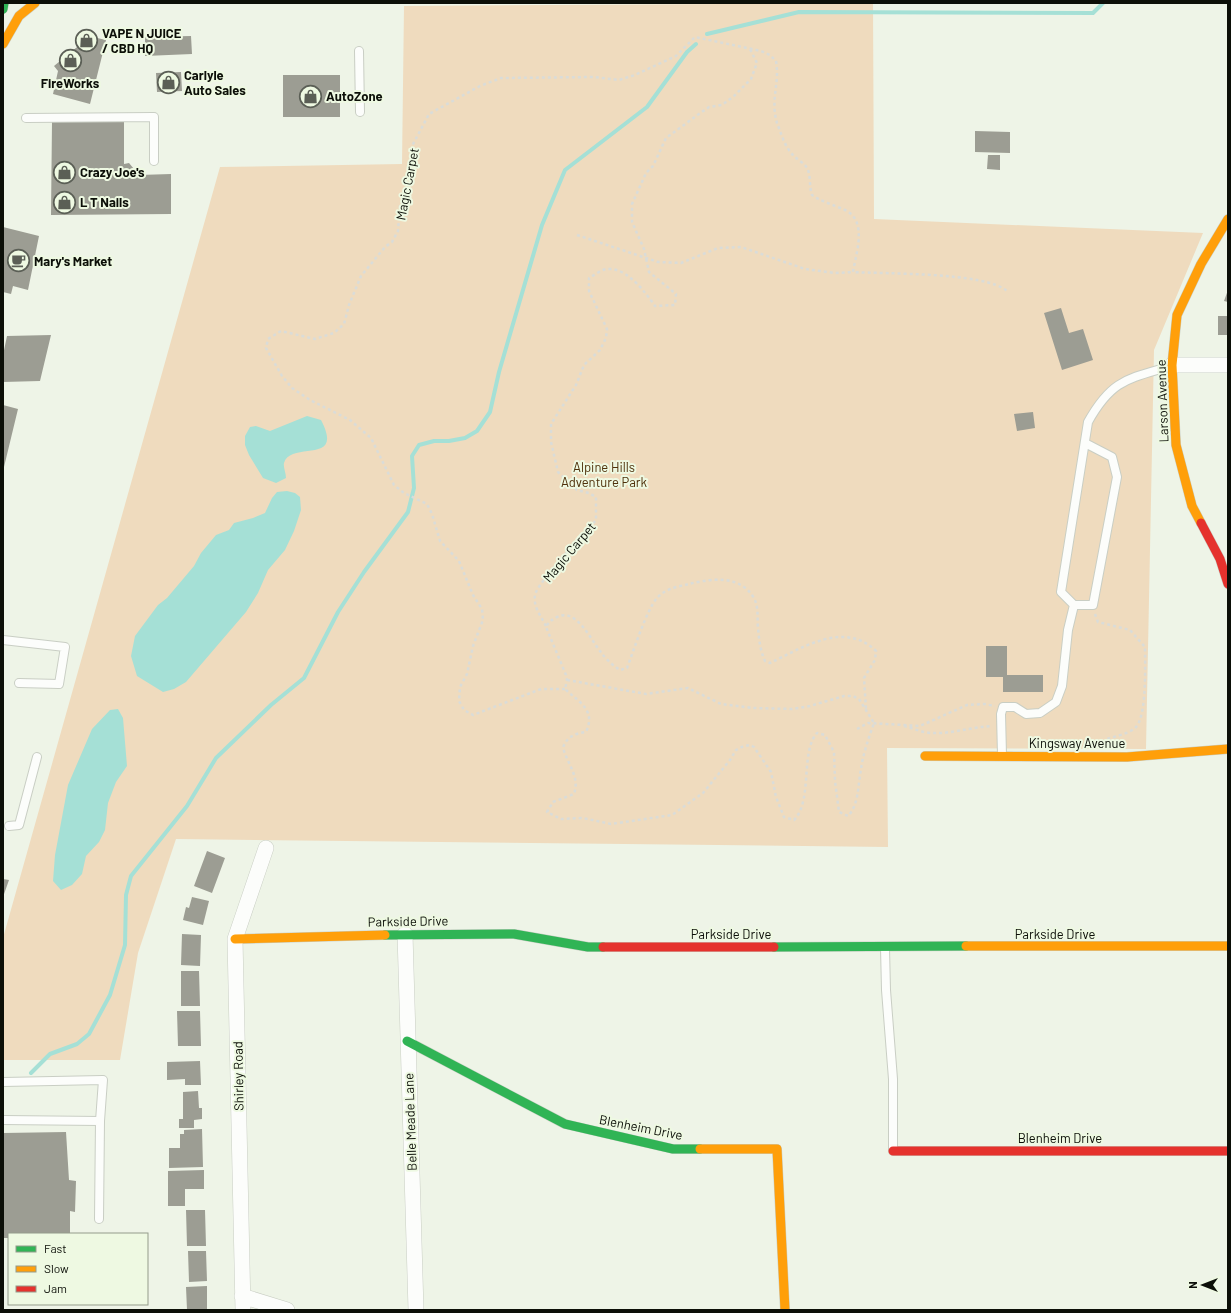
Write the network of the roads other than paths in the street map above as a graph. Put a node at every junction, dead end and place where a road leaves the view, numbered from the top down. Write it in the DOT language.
graph roads {
  1 [pos="4,3"];
  2 [pos="35,3"];
  3 [pos="3,9"];
  4 [pos="3,44"];
  5 [pos="359,51"];
  6 [pos="360,112"];
  7 [pos="26,118"];
  8 [pos="154,161"];
  9 [pos="1228,219"];
  10 [pos="1172,365"];
  11 [pos="1228,366"];
  12 [pos="1085,443"];
  13 [pos="1224,559"];
  14 [pos="1228,584"];
  15 [pos="1074,605"];
  16 [pos="3,640"];
  17 [pos="19,683"];
  18 [pos="1228,749"];
  19 [pos="925,756"];
  20 [pos="1002,756"];
  21 [pos="37,757"];
  22 [pos="9,826"];
  23 [pos="266,848"];
  24 [pos="406,934"];
  25 [pos="235,939"];
  26 [pos="1228,946"];
  27 [pos="885,947"];
  28 [pos="407,1041"];
  29 [pos="3,1082"];
  30 [pos="3,1120"];
  31 [pos="100,1121"];
  32 [pos="893,1150"];
  33 [pos="1228,1151"];
  34 [pos="99,1219"];
  35 [pos="242,1303"];
  36 [pos="287,1310"];
  37 [pos="416,1310"];
  38 [pos="784,1310"];
  1 -- 3 [label="street"];
  2 -- 4 [label="street"];
  5 -- 6 [label="lane"];
  7 -- 8 [label="lane"];
  9 -- 10 [label="street, Larson Avenue"];
  10 -- 11 [label="street"];
  10 -- 12 [label="lane"];
  10 -- 13 [label="street, Larson Avenue"];
  12 -- 15 [label="lane"];
  12 -- 15 [label="lane"];
  13 -- 14 [label="street, Larson Avenue"];
  15 -- 20 [label="lane"];
  16 -- 17 [label="lane"];
  18 -- 20 [label="street, Kingsway Avenue"];
  19 -- 20 [label="street, Kingsway Avenue"];
  21 -- 22 [label="lane"];
  23 -- 25 [label="street, Shirley Road"];
  24 -- 25 [label="street, Parkside Drive"];
  24 -- 27 [label="street, Parkside Drive"];
  24 -- 28 [label="street, Belle Meade Lane"];
  25 -- 35 [label="street, Shirley Road"];
  26 -- 27 [label="street, Parkside Drive"];
  27 -- 32 [label="lane"];
  28 -- 37 [label="street, Belle Meade Lane"];
  28 -- 38 [label="street, Blenheim Drive"];
  29 -- 31 [label="lane"];
  30 -- 31 [label="lane"];
  31 -- 34 [label="lane"];
  32 -- 33 [label="street, Blenheim Drive"];
  35 -- 36 [label="street"];
}
